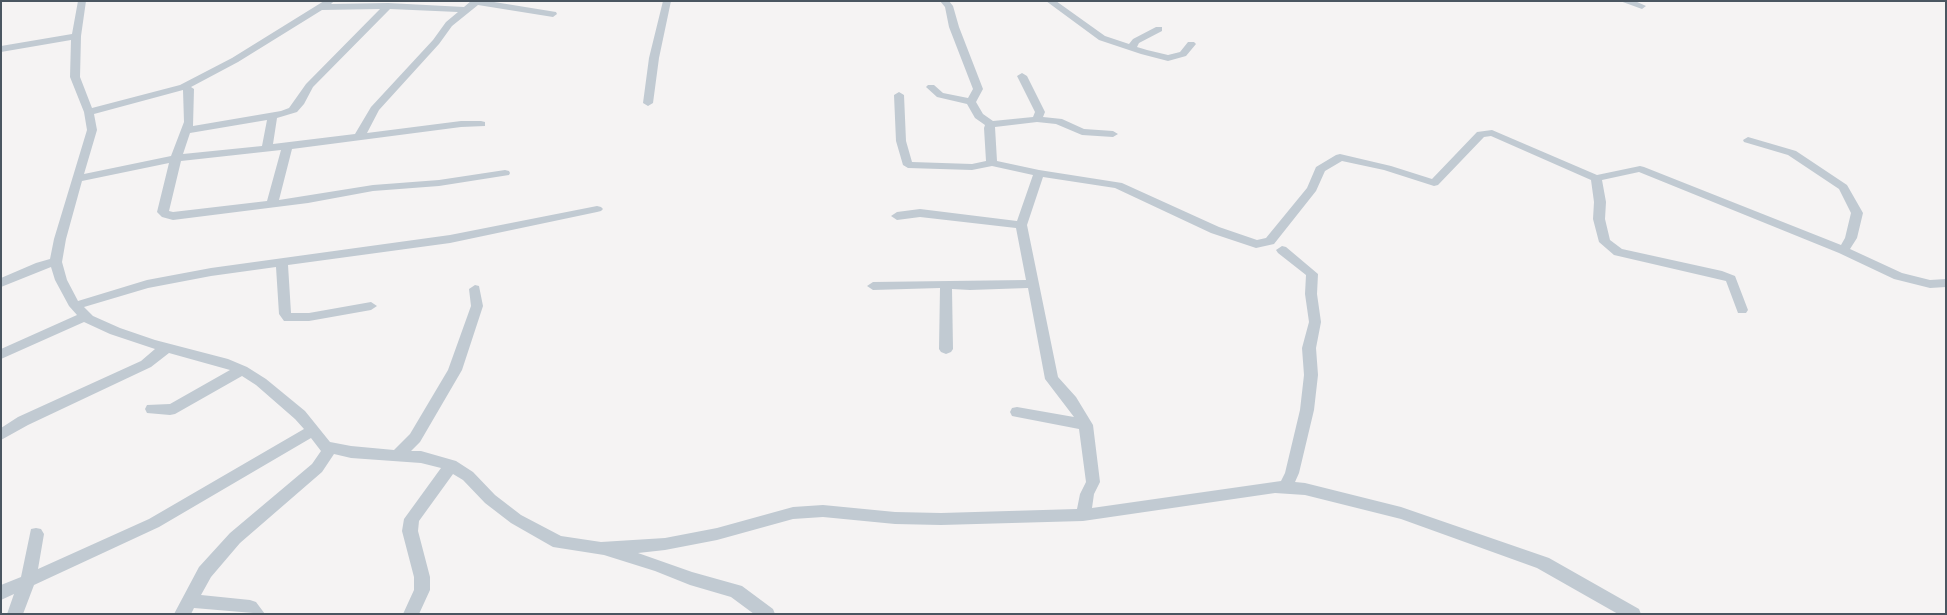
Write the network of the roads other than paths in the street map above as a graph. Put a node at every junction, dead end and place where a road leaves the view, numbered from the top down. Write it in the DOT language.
graph roads {
  1 [pos="82,1"];
  2 [pos="330,1"];
  3 [pos="667,1"];
  4 [pos="944,1"];
  5 [pos="1050,1"];
  6 [pos="1624,1"];
  7 [pos="476,2"];
  8 [pos="388,6"];
  9 [pos="1642,6"];
  10 [pos="320,7"];
  11 [pos="464,10"];
  12 [pos="553,14"];
  13 [pos="1158,29"];
  14 [pos="76,36"];
  15 [pos="1191,44"];
  16 [pos="1131,48"];
  17 [pos="1,49"];
  18 [pos="1022,76"];
  19 [pos="184,87"];
  20 [pos="931,87"];
  21 [pos="899,95"];
  22 [pos="648,102"];
  23 [pos="971,102"];
  24 [pos="89,112"];
  25 [pos="272,116"];
  26 [pos="1037,120"];
  27 [pos="481,124"];
  28 [pos="990,124"];
  29 [pos="187,130"];
  30 [pos="1113,134"];
  31 [pos="359,137"];
  32 [pos="1748,140"];
  33 [pos="288,146"];
  34 [pos="267,148"];
  35 [pos="176,158"];
  36 [pos="992,163"];
  37 [pos="505,173"];
  38 [pos="1039,173"];
  39 [pos="1596,178"];
  40 [pos="77,179"];
  41 [pos="272,204"];
  42 [pos="597,209"];
  43 [pos="897,216"];
  44 [pos="1022,225"];
  45 [pos="1282,250"];
  46 [pos="1843,250"];
  47 [pos="282,261"];
  48 [pos="56,262"];
  49 [pos="1,283"];
  50 [pos="1946,283"];
  51 [pos="946,284"];
  52 [pos="1034,284"];
  53 [pos="873,286"];
  54 [pos="475,288"];
  55 [pos="74,306"];
  56 [pos="371,306"];
  57 [pos="1742,310"];
  58 [pos="86,316"];
  59 [pos="166,348"];
  60 [pos="946,349"];
  61 [pos="1,354"];
  62 [pos="242,370"];
  63 [pos="152,409"];
  64 [pos="1017,412"];
  65 [pos="1086,425"];
  66 [pos="312,431"];
  67 [pos="1,435"];
  68 [pos="326,447"];
  69 [pos="398,455"];
  70 [pos="451,465"];
  71 [pos="1285,488"];
  72 [pos="1083,515"];
  73 [pos="36,534"];
  74 [pos="600,549"];
  75 [pos="28,580"];
  76 [pos="1,593"];
  77 [pos="186,607"];
  78 [pos="15,614"];
  79 [pos="257,614"];
  80 [pos="411,614"];
  81 [pos="767,614"];
  82 [pos="1633,614"];
  1 -- 14 [label="street"];
  2 -- 10 [label="street"];
  3 -- 22 [label="street"];
  4 -- 23 [label="street"];
  5 -- 16 [label="street"];
  6 -- 9 [label="street"];
  7 -- 11 [label="street"];
  7 -- 12 [label="street"];
  8 -- 10 [label="street"];
  8 -- 11 [label="street"];
  8 -- 25 [label="street"];
  10 -- 19 [label="street"];
  11 -- 31 [label="street"];
  13 -- 16 [label="street"];
  14 -- 17 [label="street"];
  14 -- 24 [label="street"];
  15 -- 16 [label="street"];
  18 -- 26 [label="street"];
  19 -- 24 [label="street"];
  19 -- 29 [label="street"];
  20 -- 23 [label="street"];
  21 -- 36 [label="street"];
  23 -- 28 [label="street"];
  24 -- 40 [label="street"];
  25 -- 29 [label="street"];
  25 -- 34 [label="street"];
  26 -- 28 [label="street"];
  26 -- 30 [label="street"];
  27 -- 31 [label="street"];
  28 -- 36 [label="street"];
  29 -- 35 [label="street"];
  31 -- 33 [label="street"];
  32 -- 46 [label="street"];
  33 -- 34 [label="street"];
  33 -- 41 [label="street"];
  34 -- 35 [label="street"];
  35 -- 40 [label="street"];
  35 -- 41 [label="street"];
  36 -- 38 [label="street"];
  37 -- 41 [label="street"];
  38 -- 39 [label="street"];
  38 -- 44 [label="street"];
  39 -- 46 [label="street"];
  39 -- 57 [label="street"];
  40 -- 48 [label="street"];
  42 -- 47 [label="street"];
  43 -- 44 [label="street"];
  44 -- 52 [label="street"];
  45 -- 71 [label="street"];
  46 -- 50 [label="street"];
  47 -- 55 [label="street"];
  47 -- 56 [label="street"];
  48 -- 49 [label="street"];
  48 -- 55 [label="street"];
  51 -- 52 [label="street"];
  51 -- 53 [label="street"];
  51 -- 60 [label="street"];
  52 -- 65 [label="street"];
  54 -- 69 [label="street"];
  55 -- 58 [label="street"];
  58 -- 59 [label="street"];
  58 -- 61 [label="street"];
  59 -- 62 [label="street"];
  59 -- 67 [label="street"];
  62 -- 63 [label="street"];
  62 -- 66 [label="street"];
  64 -- 65 [label="street"];
  65 -- 72 [label="street"];
  66 -- 68 [label="street"];
  66 -- 75 [label="street"];
  68 -- 69 [label="street"];
  68 -- 77 [label="street"];
  69 -- 70 [label="street"];
  70 -- 74 [label="street"];
  70 -- 80 [label="street"];
  71 -- 72 [label="street"];
  71 -- 82 [label="street"];
  72 -- 74 [label="street"];
  73 -- 75 [label="street"];
  74 -- 81 [label="street"];
  75 -- 76 [label="street"];
  75 -- 78 [label="street"];
  77 -- 79 [label="street"];
}
